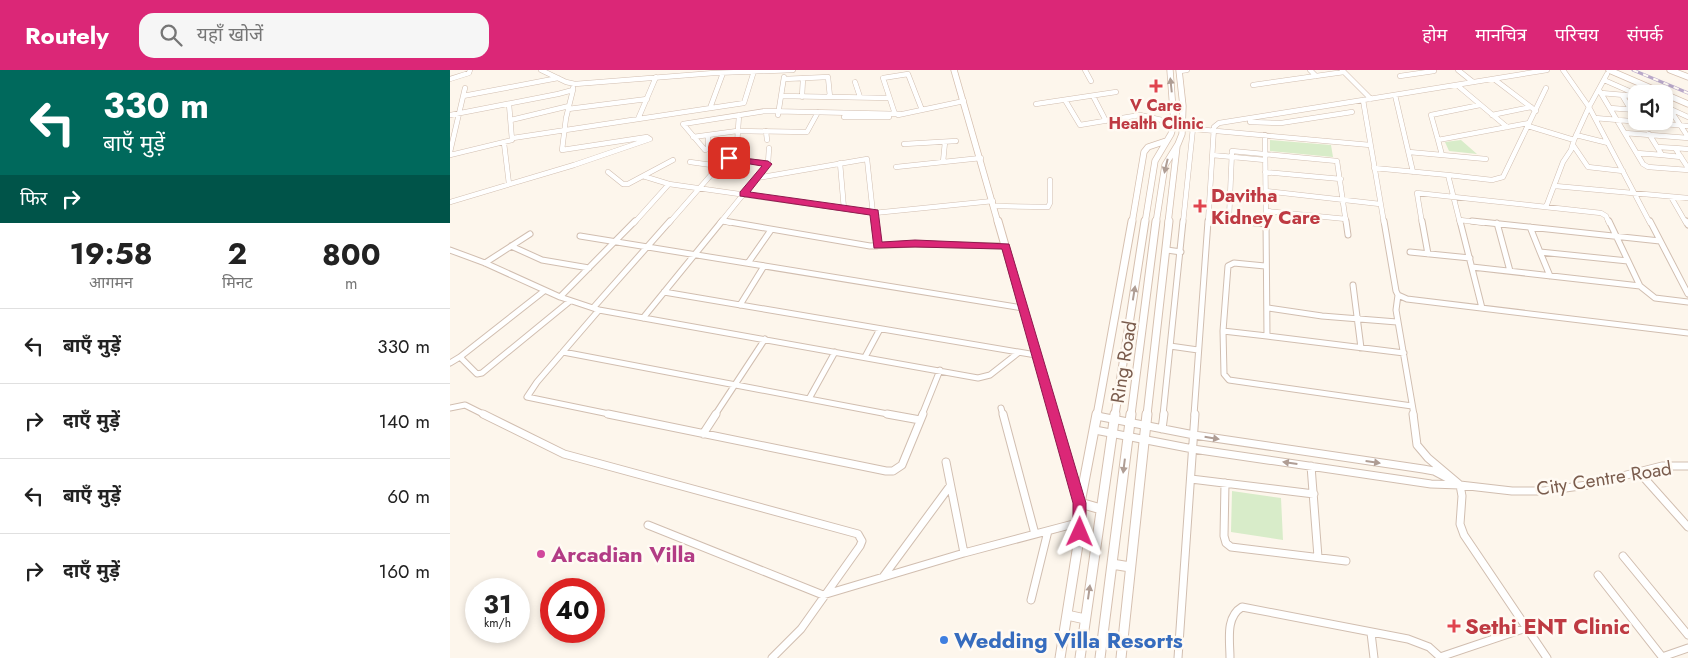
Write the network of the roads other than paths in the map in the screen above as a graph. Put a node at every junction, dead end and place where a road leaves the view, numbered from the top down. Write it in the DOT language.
graph roads {
  1 [pos="470,70"];
  2 [pos="542,70"];
  3 [pos="780,70"];
  4 [pos="786,70"];
  5 [pos="793,70"];
  6 [pos="954,70"];
  7 [pos="1085,70"];
  8 [pos="1170,70"];
  9 [pos="1182,70"];
  10 [pos="1310,70"];
  11 [pos="1415,70"];
  12 [pos="1458,70"];
  13 [pos="1502,70"];
  14 [pos="1543,70"];
  15 [pos="1547,70"];
  16 [pos="1564,70"];
  17 [pos="1670,70"];
  18 [pos="744,71"];
  19 [pos="1343,71"];
  20 [pos="1434,71"];
  21 [pos="1609,71"];
  22 [pos="754,72"];
  23 [pos="723,73"];
  24 [pos="1419,74"];
  25 [pos="1316,76"];
  26 [pos="1400,76"];
  27 [pos="1510,76"];
  28 [pos="1688,77"];
  29 [pos="450,78"];
  30 [pos="558,78"];
  31 [pos="656,78"];
  32 [pos="802,78"];
  33 [pos="784,79"];
  34 [pos="1494,79"];
  35 [pos="1604,80"];
  36 [pos="1091,81"];
  37 [pos="855,82"];
  38 [pos="1473,82"];
  39 [pos="575,84"];
  40 [pos="1253,85"];
  41 [pos="1457,85"];
  42 [pos="1636,85"];
  43 [pos="465,88"];
  44 [pos="1546,88"];
  45 [pos="573,90"];
  46 [pos="1600,91"];
  47 [pos="1628,91"];
  48 [pos="1116,92"];
  49 [pos="1396,95"];
  50 [pos="1622,95"];
  51 [pos="1628,95"];
  52 [pos="463,96"];
  53 [pos="781,96"];
  54 [pos="1093,96"];
  55 [pos="802,97"];
  56 [pos="830,97"];
  57 [pos="860,97"];
  58 [pos="889,98"];
  59 [pos="647,99"];
  60 [pos="1371,99"];
  61 [pos="1066,100"];
  62 [pos="1363,100"];
  63 [pos="964,101"];
  64 [pos="1628,102"];
  65 [pos="1673,102"];
  66 [pos="509,104"];
  67 [pos="1036,104"];
  68 [pos="1688,104"];
  69 [pos="1480,105"];
  70 [pos="1589,107"];
  71 [pos="568,108"];
  72 [pos="710,108"];
  73 [pos="1531,108"];
  74 [pos="1610,108"];
  75 [pos="1688,108"];
  76 [pos="922,110"];
  77 [pos="1628,110"];
  78 [pos="1673,110"];
  79 [pos="1536,111"];
  80 [pos="1352,112"];
  81 [pos="459,113"];
  82 [pos="778,113"];
  83 [pos="817,114"];
  84 [pos="894,114"];
  85 [pos="901,114"];
  86 [pos="1673,114"];
  87 [pos="450,115"];
  88 [pos="739,115"];
  89 [pos="859,115"];
  90 [pos="1492,115"];
  91 [pos="1688,117"];
  92 [pos="1595,118"];
  93 [pos="638,119"];
  94 [pos="511,120"];
  95 [pos="1617,120"];
  96 [pos="1106,121"];
  97 [pos="1628,121"];
  98 [pos="1175,122"];
  99 [pos="1250,122"];
  100 [pos="1273,123"];
  101 [pos="1529,124"];
  102 [pos="1673,125"];
  103 [pos="1681,126"];
  104 [pos="1688,126"];
  105 [pos="1506,127"];
  106 [pos="1183,128"];
  107 [pos="1193,128"];
  108 [pos="565,130"];
  109 [pos="1213,130"];
  110 [pos="1661,130"];
  111 [pos="737,131"];
  112 [pos="766,131"];
  113 [pos="1625,133"];
  114 [pos="1649,134"];
  115 [pos="708,135"];
  116 [pos="1264,135"];
  117 [pos="1274,136"];
  118 [pos="1664,136"];
  119 [pos="693,137"];
  120 [pos="1688,137"];
  121 [pos="513,138"];
  122 [pos="767,140"];
  123 [pos="1438,140"];
  124 [pos="1574,140"];
  125 [pos="956,141"];
  126 [pos="1166,141"];
  127 [pos="945,142"];
  128 [pos="1608,143"];
  129 [pos="504,144"];
  130 [pos="904,144"];
  131 [pos="737,145"];
  132 [pos="1370,145"];
  133 [pos="1177,146"];
  134 [pos="1657,147"];
  135 [pos="769,148"];
  136 [pos="1675,148"];
  137 [pos="1688,149"];
  138 [pos="1408,152"];
  139 [pos="1265,153"];
  140 [pos="1637,153"];
  141 [pos="450,154"];
  142 [pos="1212,154"];
  143 [pos="1442,155"];
  144 [pos="1662,155"];
  145 [pos="1231,156"];
  146 [pos="1680,157"];
  147 [pos="981,158"];
  148 [pos="1486,159"];
  149 [pos="674,160"];
  150 [pos="1265,160"];
  151 [pos="690,162"];
  152 [pos="943,162"];
  153 [pos="840,163"];
  154 [pos="768,164"];
  155 [pos="720,166"];
  156 [pos="896,167"];
  157 [pos="1374,168"];
  158 [pos="1688,169"];
  159 [pos="608,172"];
  160 [pos="1265,172"];
  161 [pos="1414,172"];
  162 [pos="1623,172"];
  163 [pos="1448,175"];
  164 [pos="643,176"];
  165 [pos="757,178"];
  166 [pos="1341,179"];
  167 [pos="1050,180"];
  168 [pos="509,184"];
  169 [pos="669,184"];
  170 [pos="1555,186"];
  171 [pos="699,188"];
  172 [pos="1266,191"];
  173 [pos="1634,193"];
  174 [pos="744,194"];
  175 [pos="1671,196"];
  176 [pos="1454,198"];
  177 [pos="1688,198"];
  178 [pos="1343,199"];
  179 [pos="450,202"];
  180 [pos="993,203"];
  181 [pos="1380,204"];
  182 [pos="1546,207"];
  183 [pos="844,209"];
  184 [pos="1266,211"];
  185 [pos="874,213"];
  186 [pos="1346,219"];
  187 [pos="1686,219"];
  188 [pos="1460,220"];
  189 [pos="722,221"];
  190 [pos="1496,223"];
  191 [pos="1267,224"];
  192 [pos="1688,225"];
  193 [pos="1530,227"];
  194 [pos="771,230"];
  195 [pos="530,234"];
  196 [pos="1348,235"];
  197 [pos="580,236"];
  198 [pos="1615,236"];
  199 [pos="1660,240"];
  200 [pos="616,242"];
  201 [pos="511,246"];
  202 [pos="877,246"];
  203 [pos="1006,246"];
  204 [pos="647,247"];
  205 [pos="450,250"];
  206 [pos="1167,250"];
  207 [pos="1182,252"];
  208 [pos="1410,252"];
  209 [pos="1540,252"];
  210 [pos="695,254"];
  211 [pos="1428,254"];
  212 [pos="1470,258"];
  213 [pos="1628,261"];
  214 [pos="485,263"];
  215 [pos="748,263"];
  216 [pos="764,266"];
  217 [pos="1265,266"];
  218 [pos="1472,267"];
  219 [pos="589,268"];
  220 [pos="1510,271"];
  221 [pos="1550,276"];
  222 [pos="1686,285"];
  223 [pos="1352,286"];
  224 [pos="1640,286"];
  225 [pos="544,291"];
  226 [pos="664,292"];
  227 [pos="1688,294"];
  228 [pos="1398,295"];
  229 [pos="560,297"];
  230 [pos="570,301"];
  231 [pos="1688,302"];
  232 [pos="740,305"];
  233 [pos="1023,308"];
  234 [pos="1268,308"];
  235 [pos="1482,308"];
  236 [pos="596,309"];
  237 [pos="643,318"];
  238 [pos="1358,319"];
  239 [pos="1397,322"];
  240 [pos="880,329"];
  241 [pos="1114,330"];
  242 [pos="1223,331"];
  243 [pos="1128,332"];
  244 [pos="1688,333"];
  245 [pos="1267,336"];
  246 [pos="765,339"];
  247 [pos="1170,346"];
  248 [pos="1361,348"];
  249 [pos="1198,350"];
  250 [pos="563,352"];
  251 [pos="835,352"];
  252 [pos="1018,353"];
  253 [pos="1404,353"];
  254 [pos="1036,355"];
  255 [pos="460,357"];
  256 [pos="865,357"];
  257 [pos="450,363"];
  258 [pos="940,370"];
  259 [pos="736,384"];
  260 [pos="810,398"];
  261 [pos="1412,406"];
  262 [pos="450,408"];
  263 [pos="1001,408"];
  264 [pos="1098,416"];
  265 [pos="1114,419"];
  266 [pos="920,420"];
  267 [pos="1130,422"];
  268 [pos="1147,426"];
  269 [pos="1162,429"];
  270 [pos="1095,430"];
  271 [pos="1112,432"];
  272 [pos="703,434"];
  273 [pos="1194,435"];
  274 [pos="1128,436"];
  275 [pos="1145,439"];
  276 [pos="1193,449"];
  277 [pos="946,462"];
  278 [pos="1311,466"];
  279 [pos="1688,466"];
  280 [pos="1638,471"];
  281 [pos="1190,479"];
  282 [pos="1225,483"];
  283 [pos="1460,485"];
  284 [pos="950,486"];
  285 [pos="1314,494"];
  286 [pos="1080,503"];
  287 [pos="1101,509"];
  288 [pos="1081,522"];
  289 [pos="648,525"];
  290 [pos="1688,526"];
  291 [pos="1048,531"];
  292 [pos="1035,534"];
  293 [pos="964,553"];
  294 [pos="1623,556"];
  295 [pos="1318,557"];
  296 [pos="1346,561"];
  297 [pos="1112,564"];
  298 [pos="1130,567"];
  299 [pos="1598,575"];
  300 [pos="883,577"];
  301 [pos="823,596"];
  302 [pos="1031,600"];
  303 [pos="1067,616"];
  304 [pos="1085,618"];
  305 [pos="1526,628"];
  306 [pos="1371,633"];
  307 [pos="1688,635"];
  308 [pos="1688,648"];
  309 [pos="1440,657"];
  310 [pos="1663,657"];
  311 [pos="772,658"];
  312 [pos="1060,658"];
  313 [pos="1080,658"];
  314 [pos="1100,658"];
  315 [pos="1122,658"];
  316 [pos="1178,658"];
  317 [pos="1230,658"];
  318 [pos="1374,658"];
  319 [pos="1547,658"];
  1 -- 29 [label="street"];
  2 -- 30 [label="street"];
  3 -- 4 [label="street"];
  3 -- 22 [label="street"];
  4 -- 5 [label="street"];
  4 -- 33 [label="street"];
  6 -- 63 [label="street"];
  7 -- 36 [label="street"];
  98 -- 8 [label="street, one-way"];
  9 -- 106 [label="street, Ring Road"];
  10 -- 25 [label="street"];
  11 -- 24 [label="street"];
  12 -- 38 [label="street"];
  13 -- 27 [label="street"];
  14 -- 15 [label="street"];
  14 -- 27 [label="street"];
  16 -- 70 [label="street"];
  17 -- 28 [label="street"];
  18 -- 22 [label="street"];
  18 -- 23 [label="street"];
  19 -- 25 [label="street"];
  19 -- 60 [label="street"];
  20 -- 24 [label="street"];
  21 -- 35 [label="street"];
  21 -- 42 [label="street"];
  21 -- 68 [label="street"];
  22 -- 72 [label="street"];
  23 -- 31 [label="street"];
  23 -- 72 [label="street"];
  24 -- 26 [label="street"];
  25 -- 40 [label="street"];
  27 -- 34 [label="street"];
  30 -- 39 [label="street"];
  30 -- 52 [label="street"];
  31 -- 39 [label="street"];
  31 -- 59 [label="street"];
  32 -- 33 [label="street"];
  32 -- 55 [label="street"];
  32 -- 56 [label="street"];
  33 -- 53 [label="street"];
  34 -- 38 [label="street"];
  34 -- 73 [label="street"];
  35 -- 46 [label="street"];
  35 -- 47 [label="street"];
  37 -- 57 [label="street"];
  38 -- 41 [label="street"];
  39 -- 45 [label="street"];
  41 -- 49 [label="street"];
  41 -- 69 [label="street"];
  43 -- 52 [label="street"];
  44 -- 79 [label="street"];
  45 -- 66 [label="street"];
  45 -- 71 [label="street"];
  46 -- 50 [label="street"];
  46 -- 70 [label="street"];
  46 -- 74 [label="street"];
  48 -- 54 [label="street"];
  49 -- 60 [label="street"];
  49 -- 138 [label="street"];
  50 -- 51 [label="street"];
  50 -- 64 [label="street"];
  52 -- 81 [label="street"];
  53 -- 55 [label="street"];
  53 -- 82 [label="street"];
  54 -- 61 [label="street"];
  54 -- 96 [label="street"];
  55 -- 56 [label="street"];
  56 -- 57 [label="street"];
  57 -- 58 [label="street"];
  58 -- 76 [label="street"];
  58 -- 84 [label="street"];
  59 -- 71 [label="street"];
  59 -- 93 [label="street"];
  60 -- 62 [label="street"];
  61 -- 67 [label="street"];
  61 -- 96 [label="street"];
  62 -- 109 [label="street"];
  62 -- 132 [label="street"];
  63 -- 76 [label="street"];
  63 -- 147 [label="street"];
  65 -- 75 [label="street"];
  66 -- 81 [label="street"];
  66 -- 94 [label="street"];
  69 -- 90 [label="street"];
  69 -- 123 [label="street"];
  70 -- 92 [label="street"];
  70 -- 124 [label="street"];
  71 -- 94 [label="street"];
  71 -- 108 [label="street"];
  72 -- 93 [label="street"];
  73 -- 79 [label="street"];
  73 -- 90 [label="street"];
  74 -- 77 [label="street"];
  74 -- 95 [label="street"];
  76 -- 85 [label="street"];
  78 -- 91 [label="street"];
  79 -- 101 [label="street"];
  80 -- 100 [label="street"];
  81 -- 87 [label="street"];
  81 -- 141 [label="street"];
  82 -- 83 [label="street"];
  82 -- 88 [label="street"];
  83 -- 89 [label="street"];
  83 -- 112 [label="street"];
  84 -- 85 [label="street"];
  84 -- 89 [label="street"];
  85 -- 89 [label="street"];
  86 -- 103 [label="street"];
  88 -- 111 [label="street"];
  88 -- 119 [label="street"];
  90 -- 105 [label="street"];
  92 -- 95 [label="street"];
  92 -- 128 [label="street"];
  93 -- 108 [label="street"];
  94 -- 121 [label="street"];
  95 -- 97 [label="street"];
  95 -- 113 [label="street"];
  96 -- 98 [label="street"];
  98 -- 126 [label="street, Ring Road"];
  99 -- 100 [label="street"];
  100 -- 117 [label="street"];
  101 -- 105 [label="street"];
  101 -- 124 [label="street"];
  101 -- 163 [label="street"];
  102 -- 103 [label="street"];
  103 -- 104 [label="street"];
  103 -- 120 [label="street"];
  105 -- 123 [label="street"];
  106 -- 107 [label="street"];
  106 -- 133 [label="street, Ring Road"];
  107 -- 109 [label="street"];
  107 -- 207 [label="street"];
  108 -- 121 [label="street"];
  108 -- 168 [label="street"];
  109 -- 116 [label="street"];
  109 -- 142 [label="street"];
  110 -- 118 [label="street"];
  111 -- 112 [label="street"];
  111 -- 115 [label="street"];
  111 -- 131 [label="street"];
  112 -- 122 [label="street"];
  113 -- 114 [label="street"];
  113 -- 140 [label="street"];
  114 -- 118 [label="street"];
  114 -- 134 [label="street"];
  115 -- 119 [label="street"];
  115 -- 119 [label="street"];
  116 -- 117 [label="street"];
  116 -- 139 [label="street"];
  117 -- 132 [label="street"];
  118 -- 120 [label="street"];
  121 -- 129 [label="street"];
  123 -- 143 [label="street"];
  124 -- 128 [label="street"];
  124 -- 162 [label="street"];
  124 -- 170 [label="street"];
  125 -- 127 [label="street"];
  126 -- 241 [label="street"];
  243 -- 126 [label="street, Ring Road, one-way"];
  127 -- 130 [label="street"];
  127 -- 152 [label="street"];
  128 -- 162 [label="street"];
  129 -- 141 [label="street"];
  129 -- 168 [label="street"];
  132 -- 157 [label="street"];
  133 -- 206 [label="street"];
  133 -- 267 [label="street, Ring Road, one-way"];
  134 -- 136 [label="street"];
  134 -- 144 [label="street"];
  135 -- 154 [label="street"];
  136 -- 137 [label="street"];
  136 -- 146 [label="street"];
  138 -- 143 [label="street"];
  138 -- 161 [label="street"];
  139 -- 145 [label="street"];
  139 -- 150 [label="street"];
  139 -- 166 [label="street"];
  140 -- 144 [label="street"];
  140 -- 158 [label="street"];
  142 -- 145 [label="street"];
  142 -- 249 [label="street"];
  143 -- 148 [label="street"];
  144 -- 146 [label="street"];
  145 -- 150 [label="street"];
  145 -- 191 [label="street"];
  146 -- 158 [label="street"];
  147 -- 152 [label="street"];
  147 -- 180 [label="street"];
  149 -- 164 [label="street"];
  150 -- 160 [label="street"];
  151 -- 155 [label="street"];
  152 -- 156 [label="street"];
  153 -- 165 [label="street"];
  153 -- 183 [label="street"];
  153 -- 185 [label="street"];
  154 -- 155 [label="street"];
  154 -- 165 [label="street"];
  155 -- 171 [label="street"];
  157 -- 161 [label="street"];
  157 -- 181 [label="street"];
  159 -- 164 [label="street"];
  160 -- 166 [label="street"];
  160 -- 172 [label="street"];
  161 -- 163 [label="street"];
  162 -- 173 [label="street"];
  163 -- 176 [label="street"];
  164 -- 169 [label="street"];
  165 -- 174 [label="street"];
  166 -- 178 [label="street"];
  167 -- 180 [label="street"];
  168 -- 179 [label="street"];
  169 -- 171 [label="street"];
  169 -- 200 [label="street"];
  170 -- 173 [label="street"];
  170 -- 182 [label="street"];
  171 -- 174 [label="street"];
  171 -- 204 [label="street"];
  172 -- 178 [label="street"];
  172 -- 184 [label="street"];
  173 -- 175 [label="street"];
  173 -- 199 [label="street"];
  174 -- 183 [label="street"];
  174 -- 189 [label="street"];
  175 -- 177 [label="street"];
  175 -- 187 [label="street"];
  176 -- 182 [label="street"];
  176 -- 188 [label="street"];
  176 -- 211 [label="street"];
  178 -- 181 [label="street"];
  178 -- 186 [label="street"];
  180 -- 185 [label="street"];
  180 -- 203 [label="street"];
  181 -- 228 [label="street"];
  182 -- 198 [label="street"];
  183 -- 185 [label="street"];
  184 -- 186 [label="street"];
  184 -- 191 [label="street"];
  185 -- 202 [label="street"];
  186 -- 196 [label="street"];
  187 -- 192 [label="street"];
  188 -- 190 [label="street"];
  188 -- 212 [label="street"];
  189 -- 194 [label="street"];
  189 -- 210 [label="street"];
  190 -- 193 [label="street"];
  190 -- 220 [label="street"];
  191 -- 217 [label="street"];
  193 -- 198 [label="street"];
  193 -- 209 [label="street"];
  194 -- 202 [label="street"];
  194 -- 215 [label="street"];
  195 -- 201 [label="street"];
  197 -- 200 [label="street"];
  198 -- 199 [label="street"];
  198 -- 213 [label="street"];
  199 -- 222 [label="street"];
  200 -- 204 [label="street"];
  200 -- 219 [label="street"];
  201 -- 214 [label="street"];
  201 -- 219 [label="street"];
  202 -- 203 [label="street"];
  203 -- 233 [label="street"];
  204 -- 210 [label="street"];
  204 -- 236 [label="street"];
  205 -- 214 [label="street"];
  206 -- 207 [label="street"];
  206 -- 268 [label="street"];
  207 -- 247 [label="street"];
  208 -- 211 [label="street"];
  209 -- 213 [label="street"];
  209 -- 221 [label="street"];
  210 -- 215 [label="street"];
  210 -- 226 [label="street"];
  211 -- 212 [label="street"];
  212 -- 218 [label="street"];
  213 -- 224 [label="street"];
  214 -- 225 [label="street"];
  215 -- 216 [label="street"];
  216 -- 232 [label="street"];
  216 -- 233 [label="street"];
  217 -- 234 [label="street"];
  217 -- 242 [label="street"];
  218 -- 220 [label="street"];
  218 -- 235 [label="street"];
  219 -- 229 [label="street"];
  220 -- 221 [label="street"];
  221 -- 224 [label="street"];
  222 -- 227 [label="street"];
  223 -- 238 [label="street"];
  224 -- 231 [label="street"];
  225 -- 229 [label="street"];
  225 -- 255 [label="street"];
  226 -- 232 [label="street"];
  226 -- 237 [label="street"];
  228 -- 235 [label="street"];
  228 -- 239 [label="street"];
  229 -- 230 [label="street"];
  230 -- 236 [label="street"];
  230 -- 255 [label="street"];
  232 -- 240 [label="street"];
  233 -- 254 [label="street"];
  234 -- 238 [label="street"];
  234 -- 245 [label="street"];
  235 -- 244 [label="street"];
  236 -- 237 [label="street"];
  236 -- 250 [label="street"];
  237 -- 246 [label="street"];
  238 -- 239 [label="street"];
  238 -- 248 [label="street"];
  239 -- 253 [label="street"];
  240 -- 252 [label="street"];
  240 -- 256 [label="street"];
  241 -- 243 [label="street"];
  241 -- 264 [label="street"];
  242 -- 245 [label="street"];
  242 -- 261 [label="street"];
  243 -- 265 [label="street, Ring Road"];
  245 -- 248 [label="street"];
  246 -- 251 [label="street"];
  246 -- 259 [label="street"];
  247 -- 249 [label="street"];
  247 -- 269 [label="street"];
  248 -- 253 [label="street"];
  249 -- 273 [label="street"];
  250 -- 259 [label="street"];
  250 -- 272 [label="street"];
  251 -- 256 [label="street"];
  251 -- 260 [label="street"];
  252 -- 254 [label="street"];
  252 -- 258 [label="street"];
  253 -- 261 [label="street"];
  254 -- 286 [label="street"];
  255 -- 257 [label="street"];
  256 -- 258 [label="street"];
  258 -- 266 [label="street"];
  259 -- 260 [label="street"];
  259 -- 272 [label="street"];
  260 -- 266 [label="street"];
  261 -- 283 [label="street"];
  262 -- 301 [label="street"];
  263 -- 292 [label="street"];
  264 -- 265 [label="street"];
  264 -- 270 [label="street"];
  265 -- 267 [label="street"];
  265 -- 271 [label="street, Ring Road"];
  266 -- 272 [label="street"];
  267 -- 268 [label="street"];
  267 -- 274 [label="street, Ring Road"];
  268 -- 269 [label="street"];
  268 -- 275 [label="street"];
  269 -- 273 [label="street"];
  270 -- 271 [label="street"];
  270 -- 286 [label="street"];
  271 -- 274 [label="street"];
  271 -- 287 [label="street, Ring Road"];
  273 -- 276 [label="street"];
  273 -- 283 [label="street, one-way"];
  274 -- 275 [label="street"];
  274 -- 297 [label="street, Ring Road, one-way"];
  275 -- 276 [label="street"];
  275 -- 298 [label="street"];
  278 -- 276 [label="street, one-way"];
  276 -- 281 [label="street"];
  277 -- 284 [label="street"];
  278 -- 283 [label="street"];
  278 -- 285 [label="street"];
  279 -- 280 [label="street, City Centre Road"];
  280 -- 283 [label="street, City Centre Road"];
  280 -- 290 [label="street"];
  281 -- 282 [label="street"];
  281 -- 316 [label="street"];
  282 -- 285 [label="street"];
  282 -- 295 [label="street"];
  283 -- 305 [label="street"];
  284 -- 293 [label="street"];
  284 -- 300 [label="street"];
  285 -- 295 [label="street"];
  286 -- 287 [label="street"];
  286 -- 288 [label="street"];
  304 -- 287 [label="street, Ring Road, one-way"];
  288 -- 291 [label="street"];
  288 -- 303 [label="street"];
  289 -- 301 [label="street"];
  291 -- 292 [label="street"];
  291 -- 302 [label="street"];
  292 -- 293 [label="street"];
  293 -- 300 [label="street"];
  294 -- 307 [label="street"];
  295 -- 296 [label="street"];
  297 -- 298 [label="street"];
  297 -- 314 [label="street, Ring Road"];
  298 -- 315 [label="street"];
  299 -- 310 [label="street"];
  300 -- 301 [label="street"];
  301 -- 311 [label="street"];
  303 -- 304 [label="street"];
  303 -- 312 [label="street"];
  304 -- 313 [label="street, Ring Road"];
  305 -- 309 [label="street"];
  305 -- 319 [label="street"];
  306 -- 309 [label="street"];
  306 -- 317 [label="street"];
  306 -- 318 [label="street"];
  308 -- 310 [label="street"];
}
